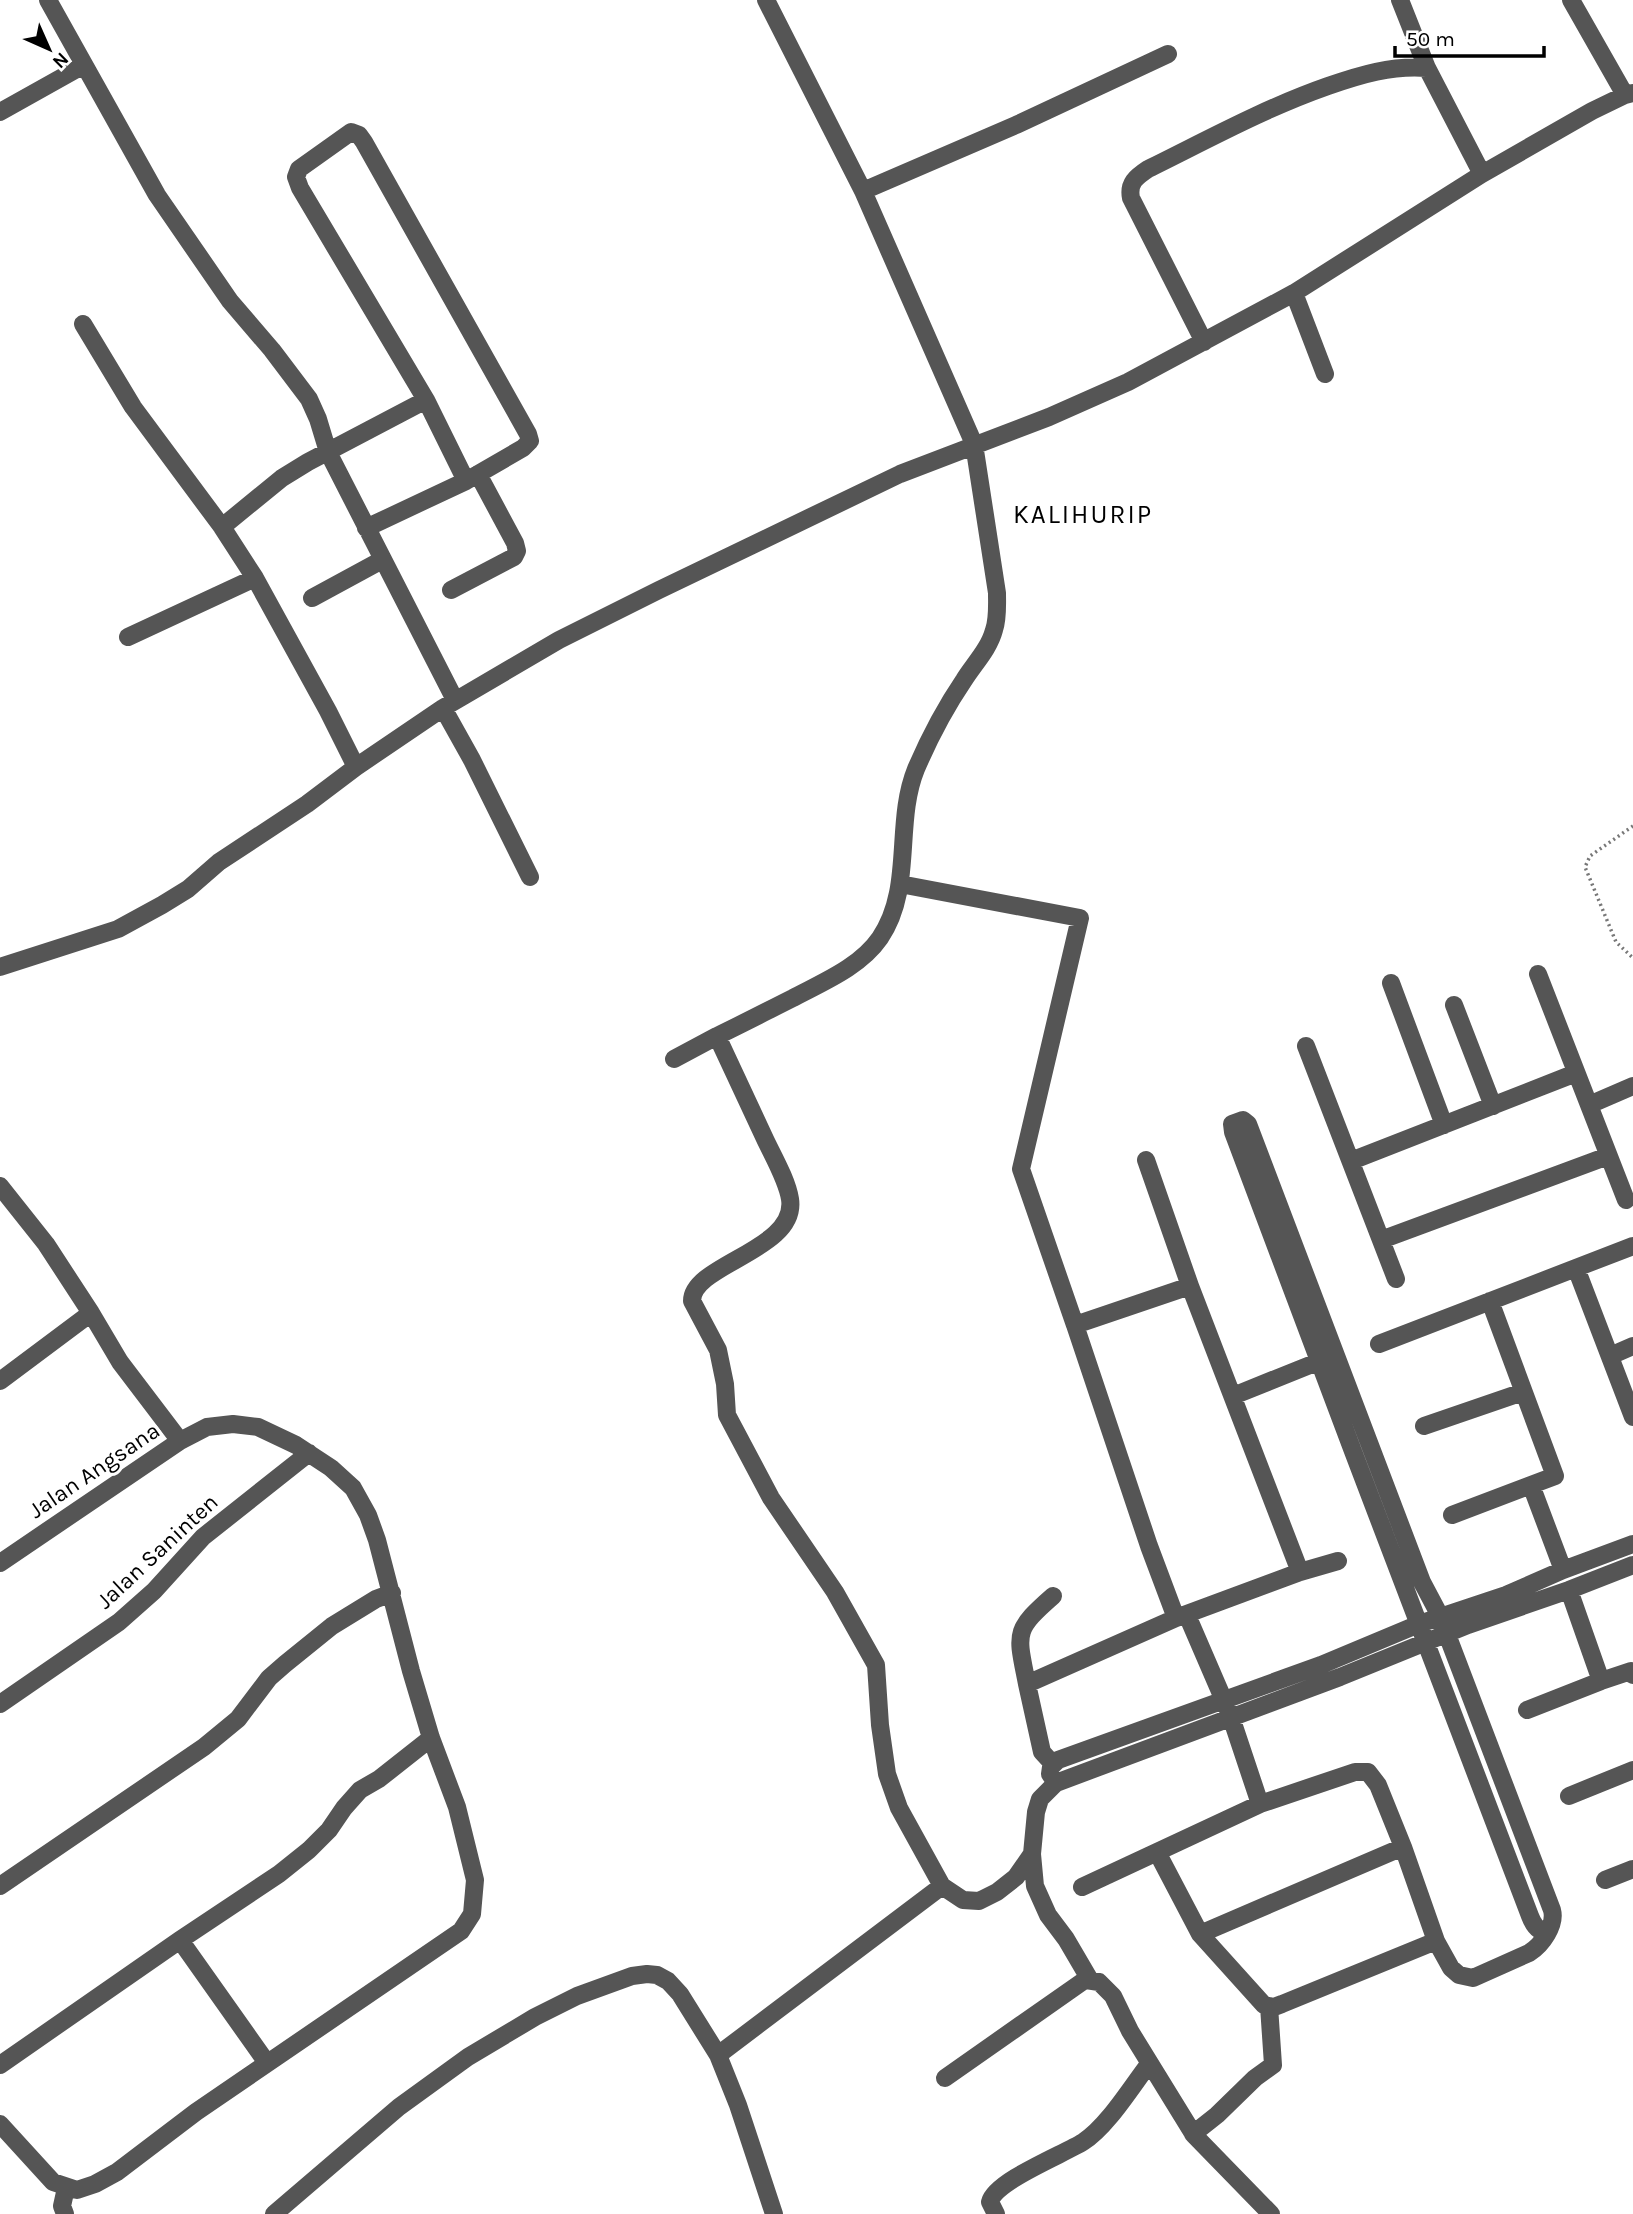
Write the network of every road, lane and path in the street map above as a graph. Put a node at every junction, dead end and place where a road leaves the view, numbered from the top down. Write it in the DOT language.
graph roads {
  1 [pos="48,0"];
  2 [pos="766,0"];
  3 [pos="1399,0"];
  4 [pos="1571,0"];
  5 [pos="1168,54"];
  6 [pos="85,65"];
  7 [pos="1427,68"];
  8 [pos="1629,94"];
  9 [pos="0,111"];
  10 [pos="1482,174"];
  11 [pos="863,191"];
  12 [pos="1294,293"];
  13 [pos="83,324"];
  14 [pos="1204,342"];
  15 [pos="1325,374"];
  16 [pos="426,400"];
  17 [pos="974,444"];
  18 [pos="328,452"];
  19 [pos="472,477"];
  20 [pos="222,527"];
  21 [pos="366,528"];
  22 [pos="382,560"];
  23 [pos="255,578"];
  24 [pos="451,590"];
  25 [pos="312,598"];
  26 [pos="128,637"];
  27 [pos="449,704"];
  28 [pos="356,767"];
  29 [pos="1633,826"];
  30 [pos="530,877"];
  31 [pos="900,884"];
  32 [pos="1633,958"];
  33 [pos="0,967"];
  34 [pos="1538,974"];
  35 [pos="1391,983"];
  36 [pos="1454,1005"];
  37 [pos="717,1037"];
  38 [pos="1306,1046"];
  39 [pos="674,1059"];
  40 [pos="1576,1073"];
  41 [pos="1633,1086"];
  42 [pos="1588,1104"];
  43 [pos="1493,1106"];
  44 [pos="1444,1125"];
  45 [pos="1608,1156"];
  46 [pos="1146,1160"];
  47 [pos="1351,1161"];
  48 [pos="2,1192"];
  49 [pos="1626,1200"];
  50 [pos="1280,1234"];
  51 [pos="1381,1240"];
  52 [pos="1633,1246"];
  53 [pos="1576,1268"];
  54 [pos="1396,1279"];
  55 [pos="1190,1286"];
  56 [pos="1490,1301"];
  57 [pos="91,1313"];
  58 [pos="1075,1325"];
  59 [pos="1379,1343"];
  60 [pos="1633,1346"];
  61 [pos="1610,1356"];
  62 [pos="1320,1361"];
  63 [pos="0,1381"];
  64 [pos="1523,1392"];
  65 [pos="1233,1396"];
  66 [pos="1633,1417"];
  67 [pos="1424,1426"];
  68 [pos="180,1441"];
  69 [pos="309,1454"];
  70 [pos="1382,1477"];
  71 [pos="1364,1484"];
  72 [pos="1531,1485"];
  73 [pos="1452,1515"];
  74 [pos="1633,1544"];
  75 [pos="1338,1561"];
  76 [pos="0,1563"];
  77 [pos="1633,1565"];
  78 [pos="1563,1570"];
  79 [pos="1300,1572"];
  80 [pos="1414,1584"];
  81 [pos="1569,1590"];
  82 [pos="392,1593"];
  83 [pos="1053,1596"];
  84 [pos="1182,1616"];
  85 [pos="1440,1616"];
  86 [pos="1422,1632"];
  87 [pos="1446,1634"];
  88 [pos="1633,1675"];
  89 [pos="1601,1681"];
  90 [pos="1027,1684"];
  91 [pos="1224,1699"];
  92 [pos="0,1704"];
  93 [pos="1527,1710"];
  94 [pos="1231,1717"];
  95 [pos="431,1738"];
  96 [pos="1053,1765"];
  97 [pos="1633,1770"];
  98 [pos="1056,1783"];
  99 [pos="1569,1796"];
  100 [pos="1260,1804"];
  101 [pos="1403,1847"];
  102 [pos="1157,1852"];
  103 [pos="1032,1854"];
  104 [pos="1633,1869"];
  105 [pos="1605,1880"];
  106 [pos="0,1886"];
  107 [pos="942,1886"];
  108 [pos="1082,1888"];
  109 [pos="1547,1932"];
  110 [pos="1200,1934"];
  111 [pos="180,1940"];
  112 [pos="1436,1941"];
  113 [pos="1090,1980"];
  114 [pos="1269,2006"];
  115 [pos="718,2055"];
  116 [pos="267,2063"];
  117 [pos="1149,2064"];
  118 [pos="0,2065"];
  119 [pos="945,2078"];
  120 [pos="0,2124"];
  121 [pos="1193,2134"];
  122 [pos="66,2188"];
  123 [pos="65,2214"];
  124 [pos="274,2214"];
  125 [pos="774,2214"];
  126 [pos="996,2214"];
  127 [pos="1271,2214"];
  1 -- 6 [label="street"];
  2 -- 11 [label="street"];
  3 -- 7 [label="street"];
  4 -- 8 [label="street"];
  5 -- 11 [label="street"];
  6 -- 9 [label="street"];
  6 -- 18 [label="street"];
  7 -- 10 [label="street"];
  7 -- 14 [label="street"];
  8 -- 10 [label="street"];
  10 -- 12 [label="street"];
  11 -- 17 [label="street"];
  12 -- 14 [label="street"];
  12 -- 15 [label="street"];
  13 -- 20 [label="street"];
  14 -- 17 [label="street"];
  16 -- 18 [label="street"];
  16 -- 19 [label="street"];
  16 -- 19 [label="street"];
  17 -- 27 [label="street"];
  17 -- 31 [label="street"];
  18 -- 20 [label="street"];
  18 -- 21 [label="street"];
  19 -- 21 [label="street"];
  19 -- 24 [label="street"];
  20 -- 23 [label="street"];
  21 -- 22 [label="street"];
  22 -- 25 [label="street"];
  22 -- 27 [label="street"];
  23 -- 26 [label="street"];
  23 -- 28 [label="street"];
  27 -- 28 [label="street"];
  27 -- 30 [label="street"];
  28 -- 33 [label="street"];
  29 -- 32 [label="path"];
  31 -- 37 [label="street"];
  31 -- 58 [label="street"];
  34 -- 40 [label="street"];
  35 -- 44 [label="street"];
  36 -- 43 [label="street"];
  37 -- 39 [label="street"];
  37 -- 107 [label="street"];
  38 -- 47 [label="street"];
  40 -- 42 [label="street"];
  40 -- 43 [label="street"];
  41 -- 42 [label="street"];
  42 -- 45 [label="street"];
  43 -- 44 [label="street"];
  44 -- 47 [label="street"];
  45 -- 49 [label="street"];
  45 -- 51 [label="street"];
  46 -- 55 [label="street"];
  47 -- 51 [label="street"];
  48 -- 57 [label="street"];
  50 -- 50 [label="street"];
  50 -- 62 [label="street"];
  50 -- 70 [label="street"];
  51 -- 54 [label="street"];
  52 -- 53 [label="street"];
  53 -- 56 [label="street"];
  53 -- 61 [label="street"];
  55 -- 58 [label="street"];
  55 -- 65 [label="street"];
  56 -- 59 [label="street"];
  56 -- 64 [label="street"];
  57 -- 63 [label="street"];
  57 -- 68 [label="street"];
  58 -- 84 [label="street"];
  60 -- 61 [label="street"];
  61 -- 66 [label="street"];
  62 -- 65 [label="street"];
  62 -- 71 [label="street"];
  64 -- 67 [label="street"];
  64 -- 72 [label="street"];
  65 -- 79 [label="street"];
  68 -- 69 [label="street, Jalan Angsana"];
  68 -- 76 [label="street, Jalan Angsana"];
  69 -- 82 [label="street, Jalan Angsana"];
  69 -- 92 [label="street, Jalan Saninten"];
  70 -- 71 [label="street"];
  70 -- 80 [label="street"];
  71 -- 80 [label="street"];
  72 -- 73 [label="street"];
  72 -- 78 [label="street"];
  74 -- 78 [label="street"];
  75 -- 79 [label="street"];
  77 -- 81 [label="street"];
  78 -- 85 [label="street"];
  79 -- 84 [label="street"];
  80 -- 85 [label="street"];
  80 -- 86 [label="street"];
  81 -- 87 [label="street"];
  81 -- 89 [label="street"];
  82 -- 95 [label="street, Jalan Angsana"];
  82 -- 106 [label="street"];
  83 -- 90 [label="street"];
  84 -- 90 [label="street"];
  84 -- 91 [label="street"];
  85 -- 86 [label="street"];
  85 -- 87 [label="street"];
  86 -- 87 [label="street"];
  86 -- 91 [label="street"];
  86 -- 94 [label="street"];
  86 -- 109 [label="street"];
  87 -- 109 [label="street"];
  88 -- 89 [label="street"];
  89 -- 93 [label="street"];
  90 -- 96 [label="street"];
  91 -- 94 [label="street"];
  91 -- 96 [label="street"];
  94 -- 98 [label="street"];
  94 -- 100 [label="street"];
  95 -- 111 [label="street"];
  95 -- 116 [label="street, Jalan Angsana"];
  96 -- 98 [label="street"];
  97 -- 99 [label="street"];
  98 -- 103 [label="street"];
  100 -- 101 [label="street"];
  100 -- 102 [label="street"];
  101 -- 110 [label="street"];
  101 -- 112 [label="street"];
  102 -- 108 [label="street"];
  102 -- 110 [label="street"];
  103 -- 107 [label="street"];
  103 -- 113 [label="street"];
  104 -- 105 [label="street"];
  107 -- 115 [label="street"];
  109 -- 112 [label="street"];
  110 -- 114 [label="street"];
  111 -- 116 [label="street"];
  111 -- 118 [label="street"];
  112 -- 114 [label="street"];
  113 -- 117 [label="street"];
  113 -- 119 [label="street"];
  114 -- 121 [label="street"];
  115 -- 124 [label="street"];
  115 -- 125 [label="street"];
  116 -- 122 [label="street, Jalan Angsana"];
  117 -- 121 [label="street"];
  117 -- 126 [label="street"];
  120 -- 122 [label="street"];
  121 -- 127 [label="street"];
  122 -- 123 [label="street"];
}
